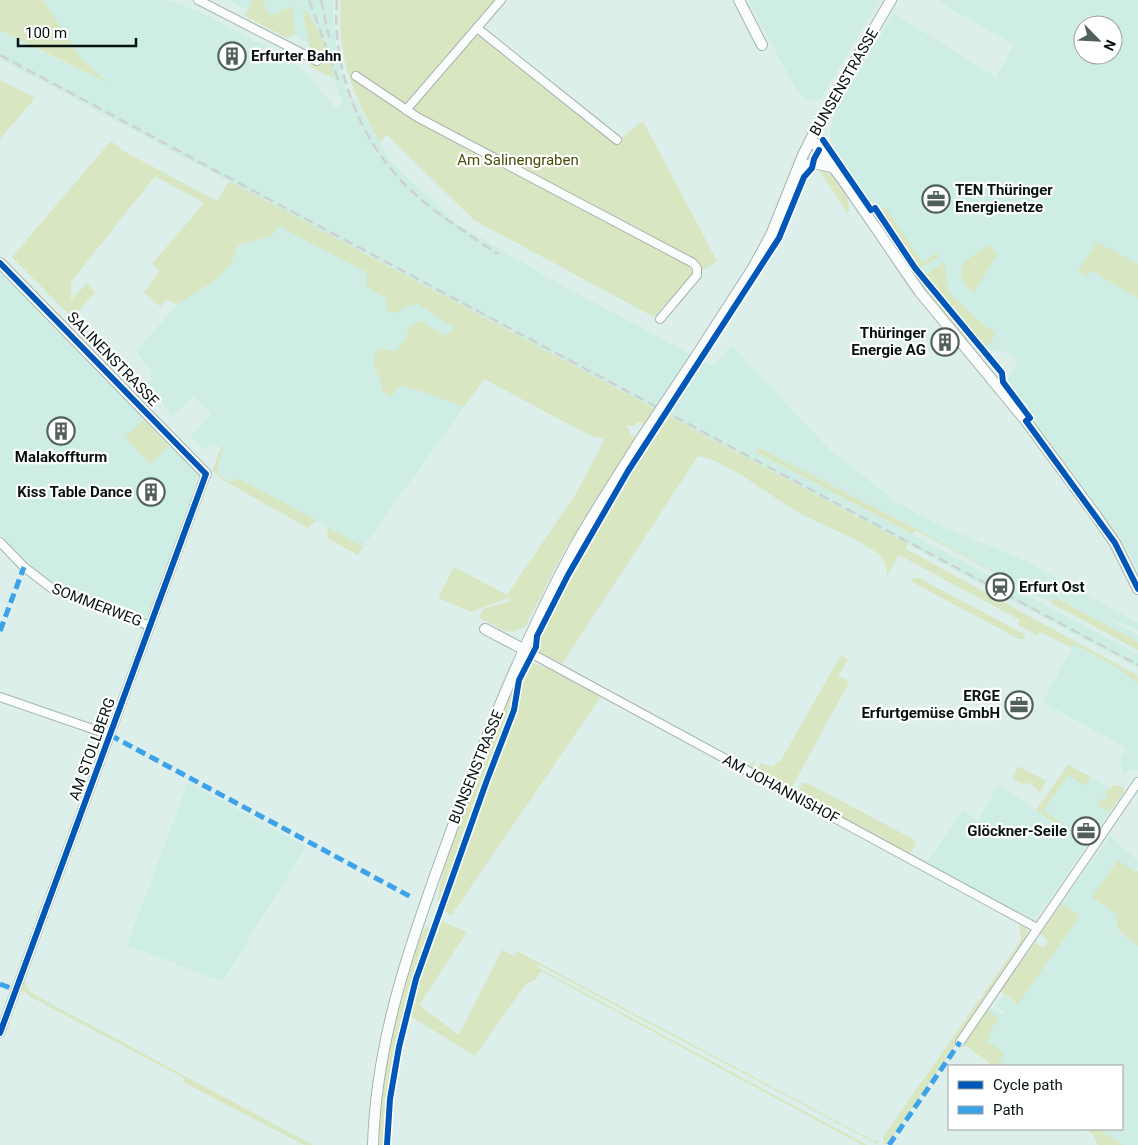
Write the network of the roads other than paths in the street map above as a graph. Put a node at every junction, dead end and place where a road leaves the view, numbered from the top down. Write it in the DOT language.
graph roads {
  1 [pos="198,0"];
  2 [pos="501,0"];
  3 [pos="739,0"];
  4 [pos="891,0"];
  5 [pos="477,28"];
  6 [pos="762,45"];
  7 [pos="317,61"];
  8 [pos="356,76"];
  9 [pos="406,110"];
  10 [pos="617,140"];
  11 [pos="811,140"];
  12 [pos="833,168"];
  13 [pos="798,169"];
  14 [pos="0,263"];
  15 [pos="660,319"];
  16 [pos="206,474"];
  17 [pos="0,542"];
  18 [pos="1138,589"];
  19 [pos="150,626"];
  20 [pos="485,629"];
  21 [pos="525,650"];
  22 [pos="0,697"];
  23 [pos="110,735"];
  24 [pos="1138,782"];
  25 [pos="1037,928"];
  26 [pos="0,1033"];
  27 [pos="960,1042"];
  28 [pos="373,1145"];
  1 -- 7 [label="street"];
  2 -- 5 [label="street"];
  3 -- 6 [label="main road"];
  4 -- 11 [label="main road, BUNSENSTRASSE"];
  5 -- 9 [label="street"];
  5 -- 10 [label="street"];
  8 -- 9 [label="street"];
  9 -- 15 [label="street"];
  11 -- 12 [label="main road"];
  11 -- 13 [label="main road, BUNSENSTRASSE"];
  12 -- 13 [label="main road"];
  12 -- 18 [label="main road"];
  13 -- 21 [label="main road, BUNSENSTRASSE, bridge"];
  14 -- 16 [label="main road, SALINENSTRASSE"];
  16 -- 19 [label="street, AM STOLLBERG"];
  17 -- 19 [label="street, SOMMERWEG"];
  19 -- 23 [label="street, AM STOLLBERG"];
  20 -- 21 [label="main road"];
  21 -- 25 [label="street, AM JOHANNISHOF"];
  21 -- 28 [label="main road, BUNSENSTRASSE"];
  22 -- 23 [label="street"];
  23 -- 26 [label="street, AM STOLLBERG"];
  24 -- 25 [label="street"];
  25 -- 27 [label="street"];
}
